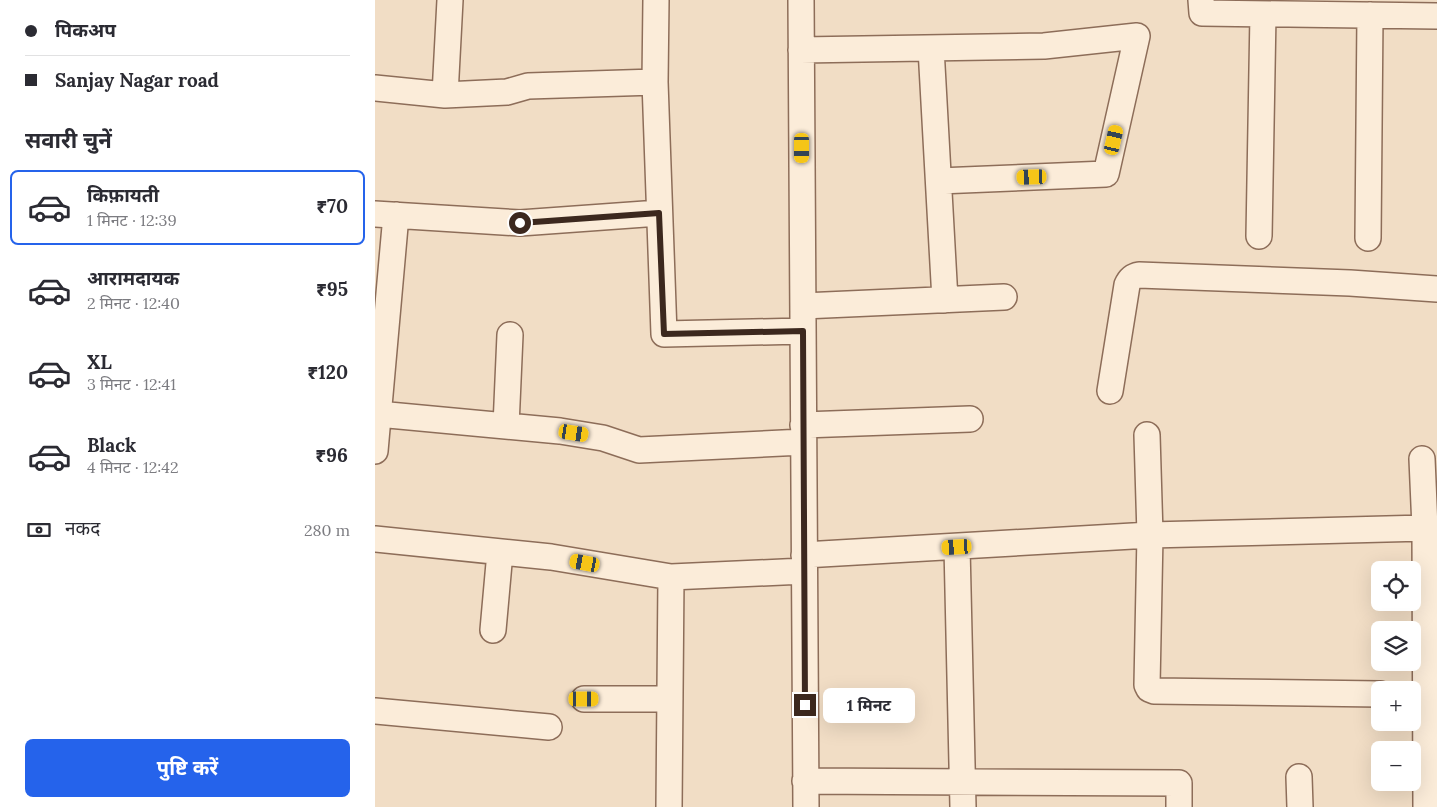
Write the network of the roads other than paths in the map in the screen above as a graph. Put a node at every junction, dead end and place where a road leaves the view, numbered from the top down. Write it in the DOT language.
graph roads {
  1 [pos="450,0"];
  2 [pos="656,0"];
  3 [pos="801,0"];
  4 [pos="1201,0"];
  5 [pos="1263,14"];
  6 [pos="1370,15"];
  7 [pos="1437,16"];
  8 [pos="931,48"];
  9 [pos="801,50"];
  10 [pos="655,82"];
  11 [pos="375,88"];
  12 [pos="445,95"];
  13 [pos="939,181"];
  14 [pos="659,213"];
  15 [pos="386,215"];
  16 [pos="1259,236"];
  17 [pos="1368,238"];
  18 [pos="1437,290"];
  19 [pos="1004,297"];
  20 [pos="945,300"];
  21 [pos="803,306"];
  22 [pos="803,331"];
  23 [pos="510,335"];
  24 [pos="1110,391"];
  25 [pos="378,414"];
  26 [pos="970,419"];
  27 [pos="506,426"];
  28 [pos="803,434"];
  29 [pos="1147,435"];
  30 [pos="375,451"];
  31 [pos="1422,459"];
  32 [pos="1425,528"];
  33 [pos="1150,535"];
  34 [pos="375,539"];
  35 [pos="957,547"];
  36 [pos="500,552"];
  37 [pos="804,563"];
  38 [pos="671,576"];
  39 [pos="493,630"];
  40 [pos="1432,666"];
  41 [pos="1421,693"];
  42 [pos="1371,694"];
  43 [pos="584,699"];
  44 [pos="669,699"];
  45 [pos="375,711"];
  46 [pos="1421,714"];
  47 [pos="549,727"];
  48 [pos="1299,777"];
  49 [pos="805,781"];
  50 [pos="963,782"];
  51 [pos="669,807"];
  52 [pos="806,807"];
  53 [pos="963,807"];
  54 [pos="1179,807"];
  55 [pos="1300,807"];
  56 [pos="1426,807"];
  1 -- 12 [label="street"];
  2 -- 10 [label="street"];
  3 -- 9 [label="street"];
  4 -- 5 [label="street"];
  5 -- 6 [label="street"];
  5 -- 16 [label="street"];
  6 -- 7 [label="street"];
  6 -- 17 [label="street"];
  8 -- 9 [label="street"];
  8 -- 13 [label="street"];
  8 -- 13 [label="street"];
  9 -- 21 [label="street"];
  10 -- 12 [label="street"];
  10 -- 14 [label="street"];
  11 -- 12 [label="street"];
  13 -- 20 [label="street"];
  14 -- 15 [label="street"];
  14 -- 22 [label="street"];
  15 -- 25 [label="street"];
  18 -- 24 [label="street"];
  19 -- 20 [label="street"];
  20 -- 21 [label="street"];
  21 -- 22 [label="street"];
  22 -- 28 [label="street"];
  23 -- 27 [label="street"];
  25 -- 27 [label="street"];
  25 -- 30 [label="street"];
  26 -- 28 [label="street"];
  27 -- 28 [label="street"];
  28 -- 37 [label="street"];
  29 -- 33 [label="street"];
  31 -- 32 [label="street"];
  32 -- 33 [label="street"];
  32 -- 40 [label="street"];
  33 -- 35 [label="street"];
  33 -- 42 [label="street"];
  34 -- 36 [label="street"];
  35 -- 37 [label="street"];
  35 -- 50 [label="street"];
  36 -- 38 [label="street"];
  36 -- 39 [label="street"];
  37 -- 38 [label="street"];
  37 -- 49 [label="street"];
  38 -- 44 [label="street"];
  40 -- 41 [label="street"];
  43 -- 44 [label="street"];
  44 -- 51 [label="street"];
  45 -- 47 [label="street"];
  46 -- 56 [label="street"];
  48 -- 55 [label="street"];
  49 -- 50 [label="street"];
  49 -- 52 [label="street"];
  50 -- 53 [label="street"];
  50 -- 54 [label="street"];
}
